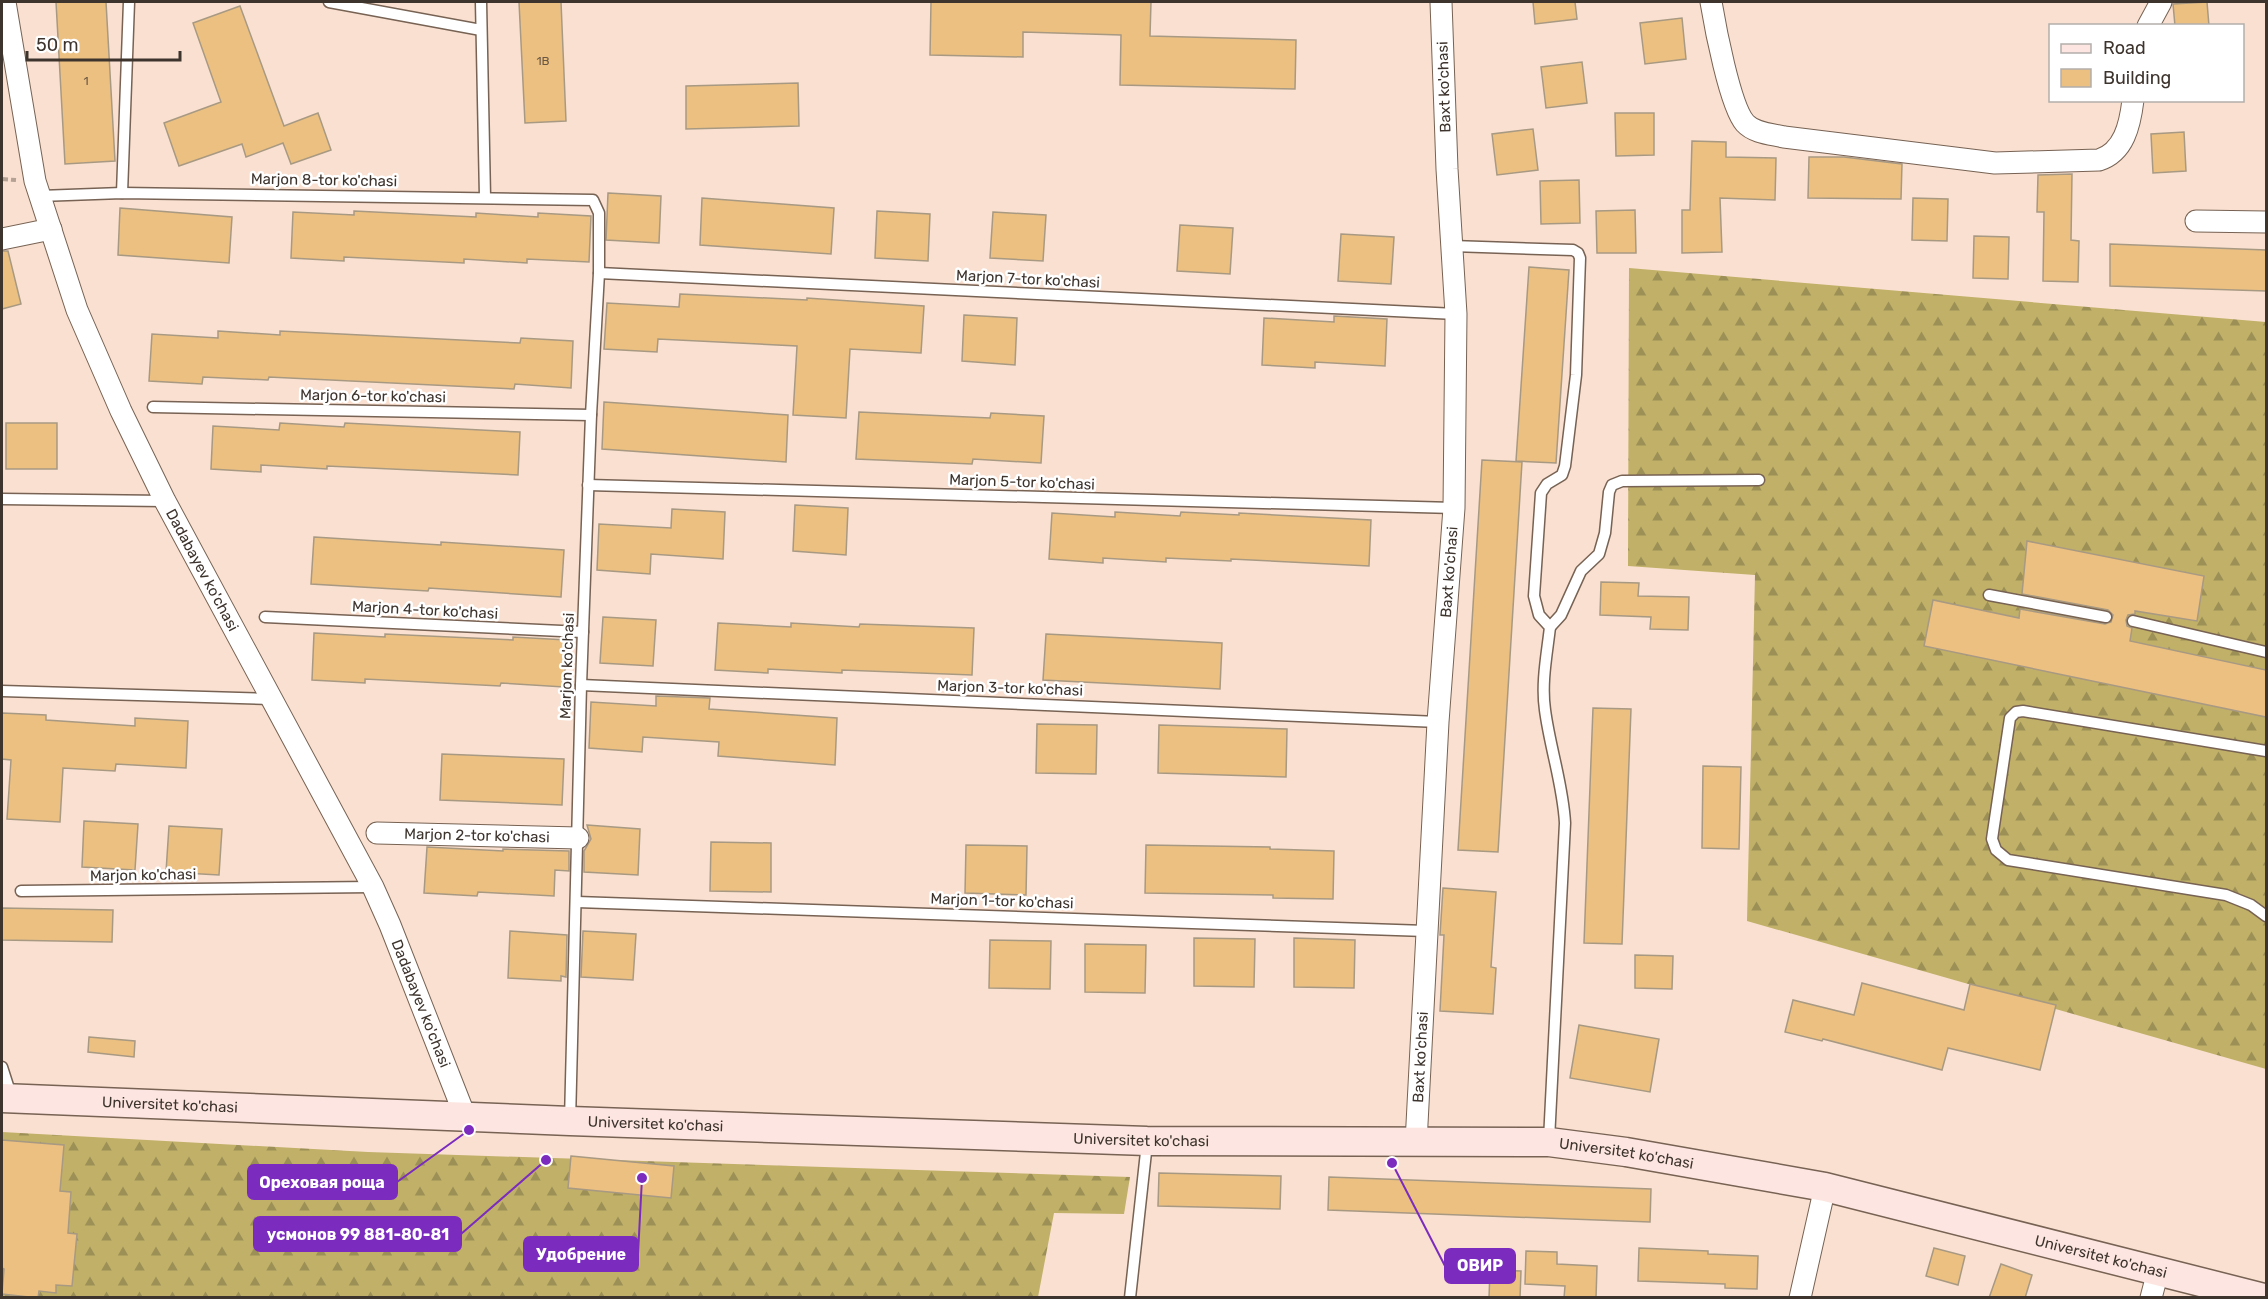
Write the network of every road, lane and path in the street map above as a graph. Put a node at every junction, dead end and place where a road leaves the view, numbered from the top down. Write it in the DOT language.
graph roads {
  1 [pos="5,2"];
  2 [pos="129,2"];
  3 [pos="329,2"];
  4 [pos="481,2"];
  5 [pos="1441,2"];
  6 [pos="1712,2"];
  7 [pos="2161,2"];
  8 [pos="2149,24"];
  9 [pos="481,30"];
  10 [pos="2132,102"];
  11 [pos="122,193"];
  12 [pos="40,196"];
  13 [pos="484,197"];
  14 [pos="599,213"];
  15 [pos="2196,221"];
  16 [pos="2266,222"];
  17 [pos="51,229"];
  18 [pos="2,239"];
  19 [pos="1452,246"];
  20 [pos="599,273"];
  21 [pos="1456,314"];
  22 [pos="153,407"];
  23 [pos="591,415"];
  24 [pos="1759,480"];
  25 [pos="588,485"];
  26 [pos="2,499"];
  27 [pos="165,501"];
  28 [pos="1454,508"];
  29 [pos="1989,596"];
  30 [pos="265,617"];
  31 [pos="2106,617"];
  32 [pos="2133,621"];
  33 [pos="1550,627"];
  34 [pos="583,632"];
  35 [pos="2266,652"];
  36 [pos="581,685"];
  37 [pos="2,691"];
  38 [pos="271,699"];
  39 [pos="1438,722"];
  40 [pos="2266,751"];
  41 [pos="377,833"];
  42 [pos="578,838"];
  43 [pos="373,887"];
  44 [pos="21,891"];
  45 [pos="577,902"];
  46 [pos="2266,916"];
  47 [pos="1426,931"];
  48 [pos="2,1067"];
  49 [pos="7,1098"];
  50 [pos="465,1116"];
  51 [pos="570,1121"];
  52 [pos="1147,1141"];
  53 [pos="1549,1142"];
  54 [pos="1416,1143"];
  55 [pos="1825,1187"];
  56 [pos="2155,1284"];
  57 [pos="1131,1298"];
  58 [pos="1800,1298"];
  59 [pos="2264,1298"];
  1 -- 12 [label="street, Dadabayev ko'chasi"];
  2 -- 11 [label="lane"];
  3 -- 9 [label="lane"];
  4 -- 9 [label="lane"];
  5 -- 19 [label="street, Baxt ko'chasi"];
  6 -- 10 [label="street"];
  7 -- 8 [label="street"];
  9 -- 13 [label="lane"];
  11 -- 12 [label="lane, Marjon 8-tor ko'chasi"];
  11 -- 13 [label="lane, Marjon 8-tor ko'chasi"];
  12 -- 17 [label="street, Dadabayev ko'chasi"];
  13 -- 14 [label="lane, Marjon 8-tor ko'chasi"];
  14 -- 20 [label="lane, Marjon ko'chasi"];
  15 -- 16 [label="street"];
  17 -- 18 [label="street"];
  17 -- 27 [label="street, Dadabayev ko'chasi"];
  19 -- 21 [label="street, Baxt ko'chasi"];
  19 -- 33 [label="lane"];
  20 -- 21 [label="lane, Marjon 7-tor ko'chasi"];
  20 -- 23 [label="lane, Marjon ko'chasi"];
  21 -- 28 [label="street, Baxt ko'chasi"];
  22 -- 23 [label="lane, Marjon 6-tor ko'chasi"];
  23 -- 25 [label="lane, Marjon ko'chasi"];
  24 -- 33 [label="lane"];
  25 -- 28 [label="lane, Marjon 5-tor ko'chasi"];
  25 -- 34 [label="lane, Marjon ko'chasi"];
  26 -- 27 [label="lane"];
  27 -- 38 [label="street, Dadabayev ko'chasi"];
  28 -- 39 [label="street, Baxt ko'chasi"];
  29 -- 31 [label="lane"];
  30 -- 34 [label="lane, Marjon 4-tor ko'chasi"];
  32 -- 35 [label="lane"];
  33 -- 53 [label="lane"];
  34 -- 36 [label="lane, Marjon ko'chasi"];
  36 -- 39 [label="lane, Marjon 3-tor ko'chasi"];
  36 -- 42 [label="lane, Marjon ko'chasi"];
  37 -- 38 [label="lane"];
  38 -- 43 [label="street, Dadabayev ko'chasi"];
  39 -- 47 [label="street, Baxt ko'chasi"];
  40 -- 46 [label="lane"];
  41 -- 42 [label="street, Marjon 2-tor ko'chasi"];
  42 -- 45 [label="lane, Marjon ko'chasi"];
  43 -- 44 [label="lane, Marjon ko'chasi"];
  43 -- 50 [label="street, Dadabayev ko'chasi"];
  45 -- 47 [label="lane, Marjon 1-tor ko'chasi"];
  45 -- 51 [label="lane, Marjon ko'chasi"];
  47 -- 54 [label="street, Baxt ko'chasi"];
  48 -- 49 [label="lane"];
  49 -- 50 [label="main road, Universitet ko'chasi"];
  50 -- 51 [label="main road, Universitet ko'chasi"];
  51 -- 52 [label="main road, Universitet ko'chasi"];
  52 -- 54 [label="main road, Universitet ko'chasi"];
  52 -- 57 [label="lane"];
  53 -- 54 [label="main road, Universitet ko'chasi"];
  53 -- 55 [label="main road, Universitet ko'chasi"];
  55 -- 56 [label="main road, Universitet ko'chasi"];
  55 -- 58 [label="street"];
  56 -- 59 [label="main road, Universitet ko'chasi"];
}
